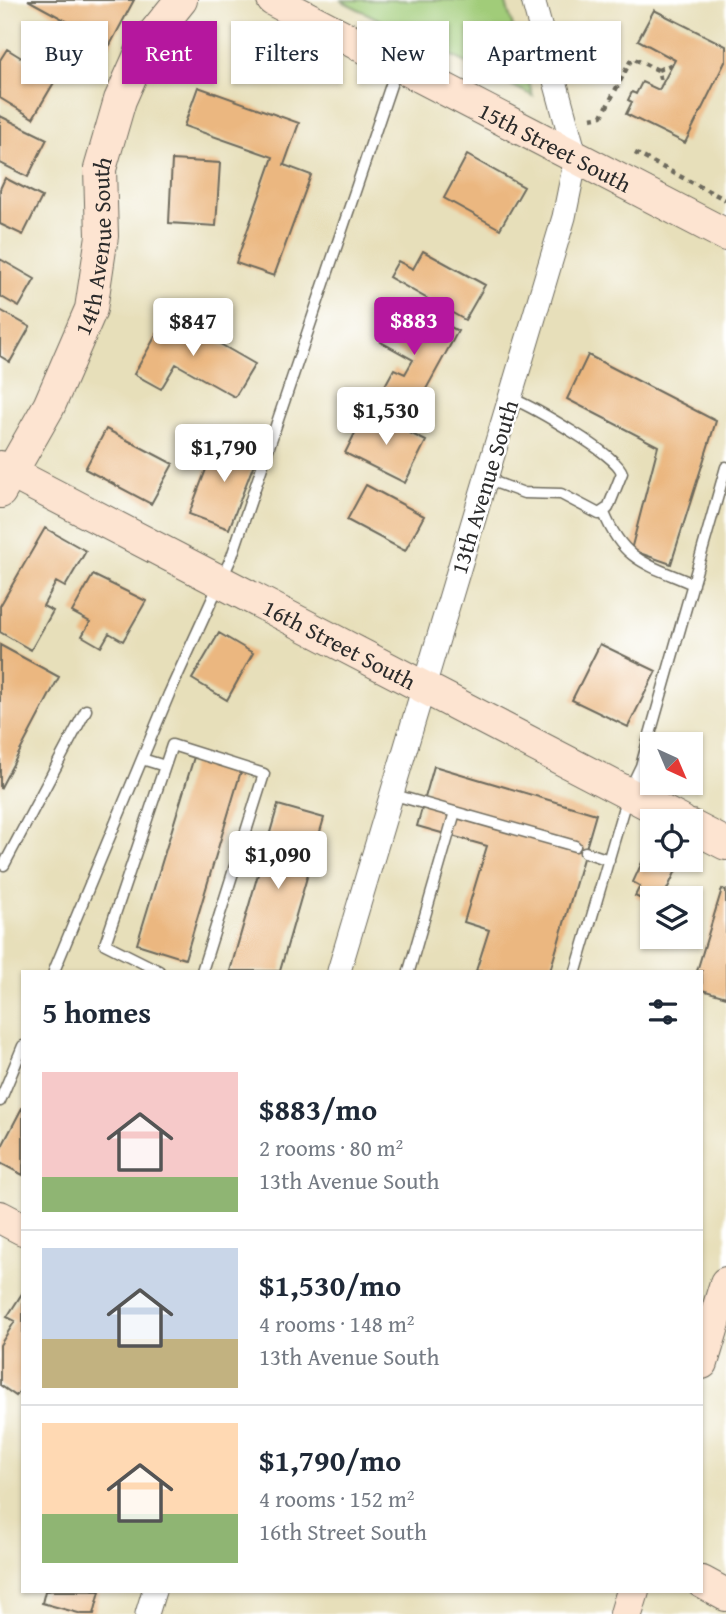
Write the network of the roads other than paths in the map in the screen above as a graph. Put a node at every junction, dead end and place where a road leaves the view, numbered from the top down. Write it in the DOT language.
graph roads {
  1 [pos="181,0"];
  2 [pos="273,0"];
  3 [pos="533,0"];
  4 [pos="357,43"];
  5 [pos="391,84"];
  6 [pos="436,84"];
  7 [pos="576,158"];
  8 [pos="726,235"];
  9 [pos="511,397"];
  10 [pos="726,467"];
  11 [pos="4,477"];
  12 [pos="486,479"];
  13 [pos="604,513"];
  14 [pos="219,581"];
  15 [pos="693,583"];
  16 [pos="423,688"];
  17 [pos="86,710"];
  18 [pos="142,759"];
  19 [pos="165,766"];
  20 [pos="628,793"];
  21 [pos="391,794"];
  22 [pos="658,809"];
  23 [pos="456,812"];
  24 [pos="703,832"];
  25 [pos="726,844"];
  26 [pos="575,846"];
  27 [pos="585,852"];
  28 [pos="609,860"];
  29 [pos="1,866"];
  30 [pos="54,970"];
  31 [pos="157,970"];
  32 [pos="202,970"];
  33 [pos="339,970"];
  34 [pos="409,970"];
  35 [pos="576,970"];
  36 [pos="21,1051"];
  37 [pos="0,1101"];
  38 [pos="0,1217"];
  39 [pos="21,1228"];
  40 [pos="726,1283"];
  41 [pos="703,1360"];
  42 [pos="703,1583"];
  43 [pos="153,1593"];
  44 [pos="632,1593"];
  45 [pos="726,1595"];
  46 [pos="147,1614"];
  47 [pos="626,1614"];
  1 -- 11 [label="street, 14th Avenue South"];
  2 -- 4 [label="street, 15th Street South"];
  3 -- 7 [label="street, 13th Avenue South"];
  5 -- 14 [label="lane"];
  6 -- 7 [label="street, 15th Street South"];
  7 -- 8 [label="street, 15th Street South"];
  7 -- 9 [label="street, 13th Avenue South"];
  9 -- 12 [label="street, 13th Avenue South"];
  9 -- 13 [label="lane"];
  10 -- 15 [label="lane"];
  11 -- 14 [label="street, 16th Street South"];
  12 -- 13 [label="lane"];
  12 -- 16 [label="street, 13th Avenue South"];
  13 -- 15 [label="lane"];
  14 -- 16 [label="street, 16th Street South"];
  14 -- 18 [label="lane"];
  15 -- 20 [label="lane"];
  16 -- 20 [label="street, 16th Street South"];
  16 -- 21 [label="street, 13th Avenue South"];
  17 -- 29 [label="lane"];
  18 -- 19 [label="lane"];
  18 -- 30 [label="lane"];
  19 -- 31 [label="lane"];
  19 -- 32 [label="lane"];
  20 -- 22 [label="street, 16th Street South"];
  20 -- 28 [label="lane"];
  21 -- 23 [label="lane"];
  21 -- 33 [label="street, 13th Avenue South"];
  23 -- 26 [label="lane"];
  23 -- 34 [label="lane"];
  24 -- 25 [label="street"];
  27 -- 28 [label="lane"];
  28 -- 35 [label="lane"];
  36 -- 37 [label="lane"];
  38 -- 39 [label="street"];
  40 -- 41 [label="street"];
  42 -- 45 [label="street"];
  43 -- 46 [label="street"];
  44 -- 47 [label="street"];
}
